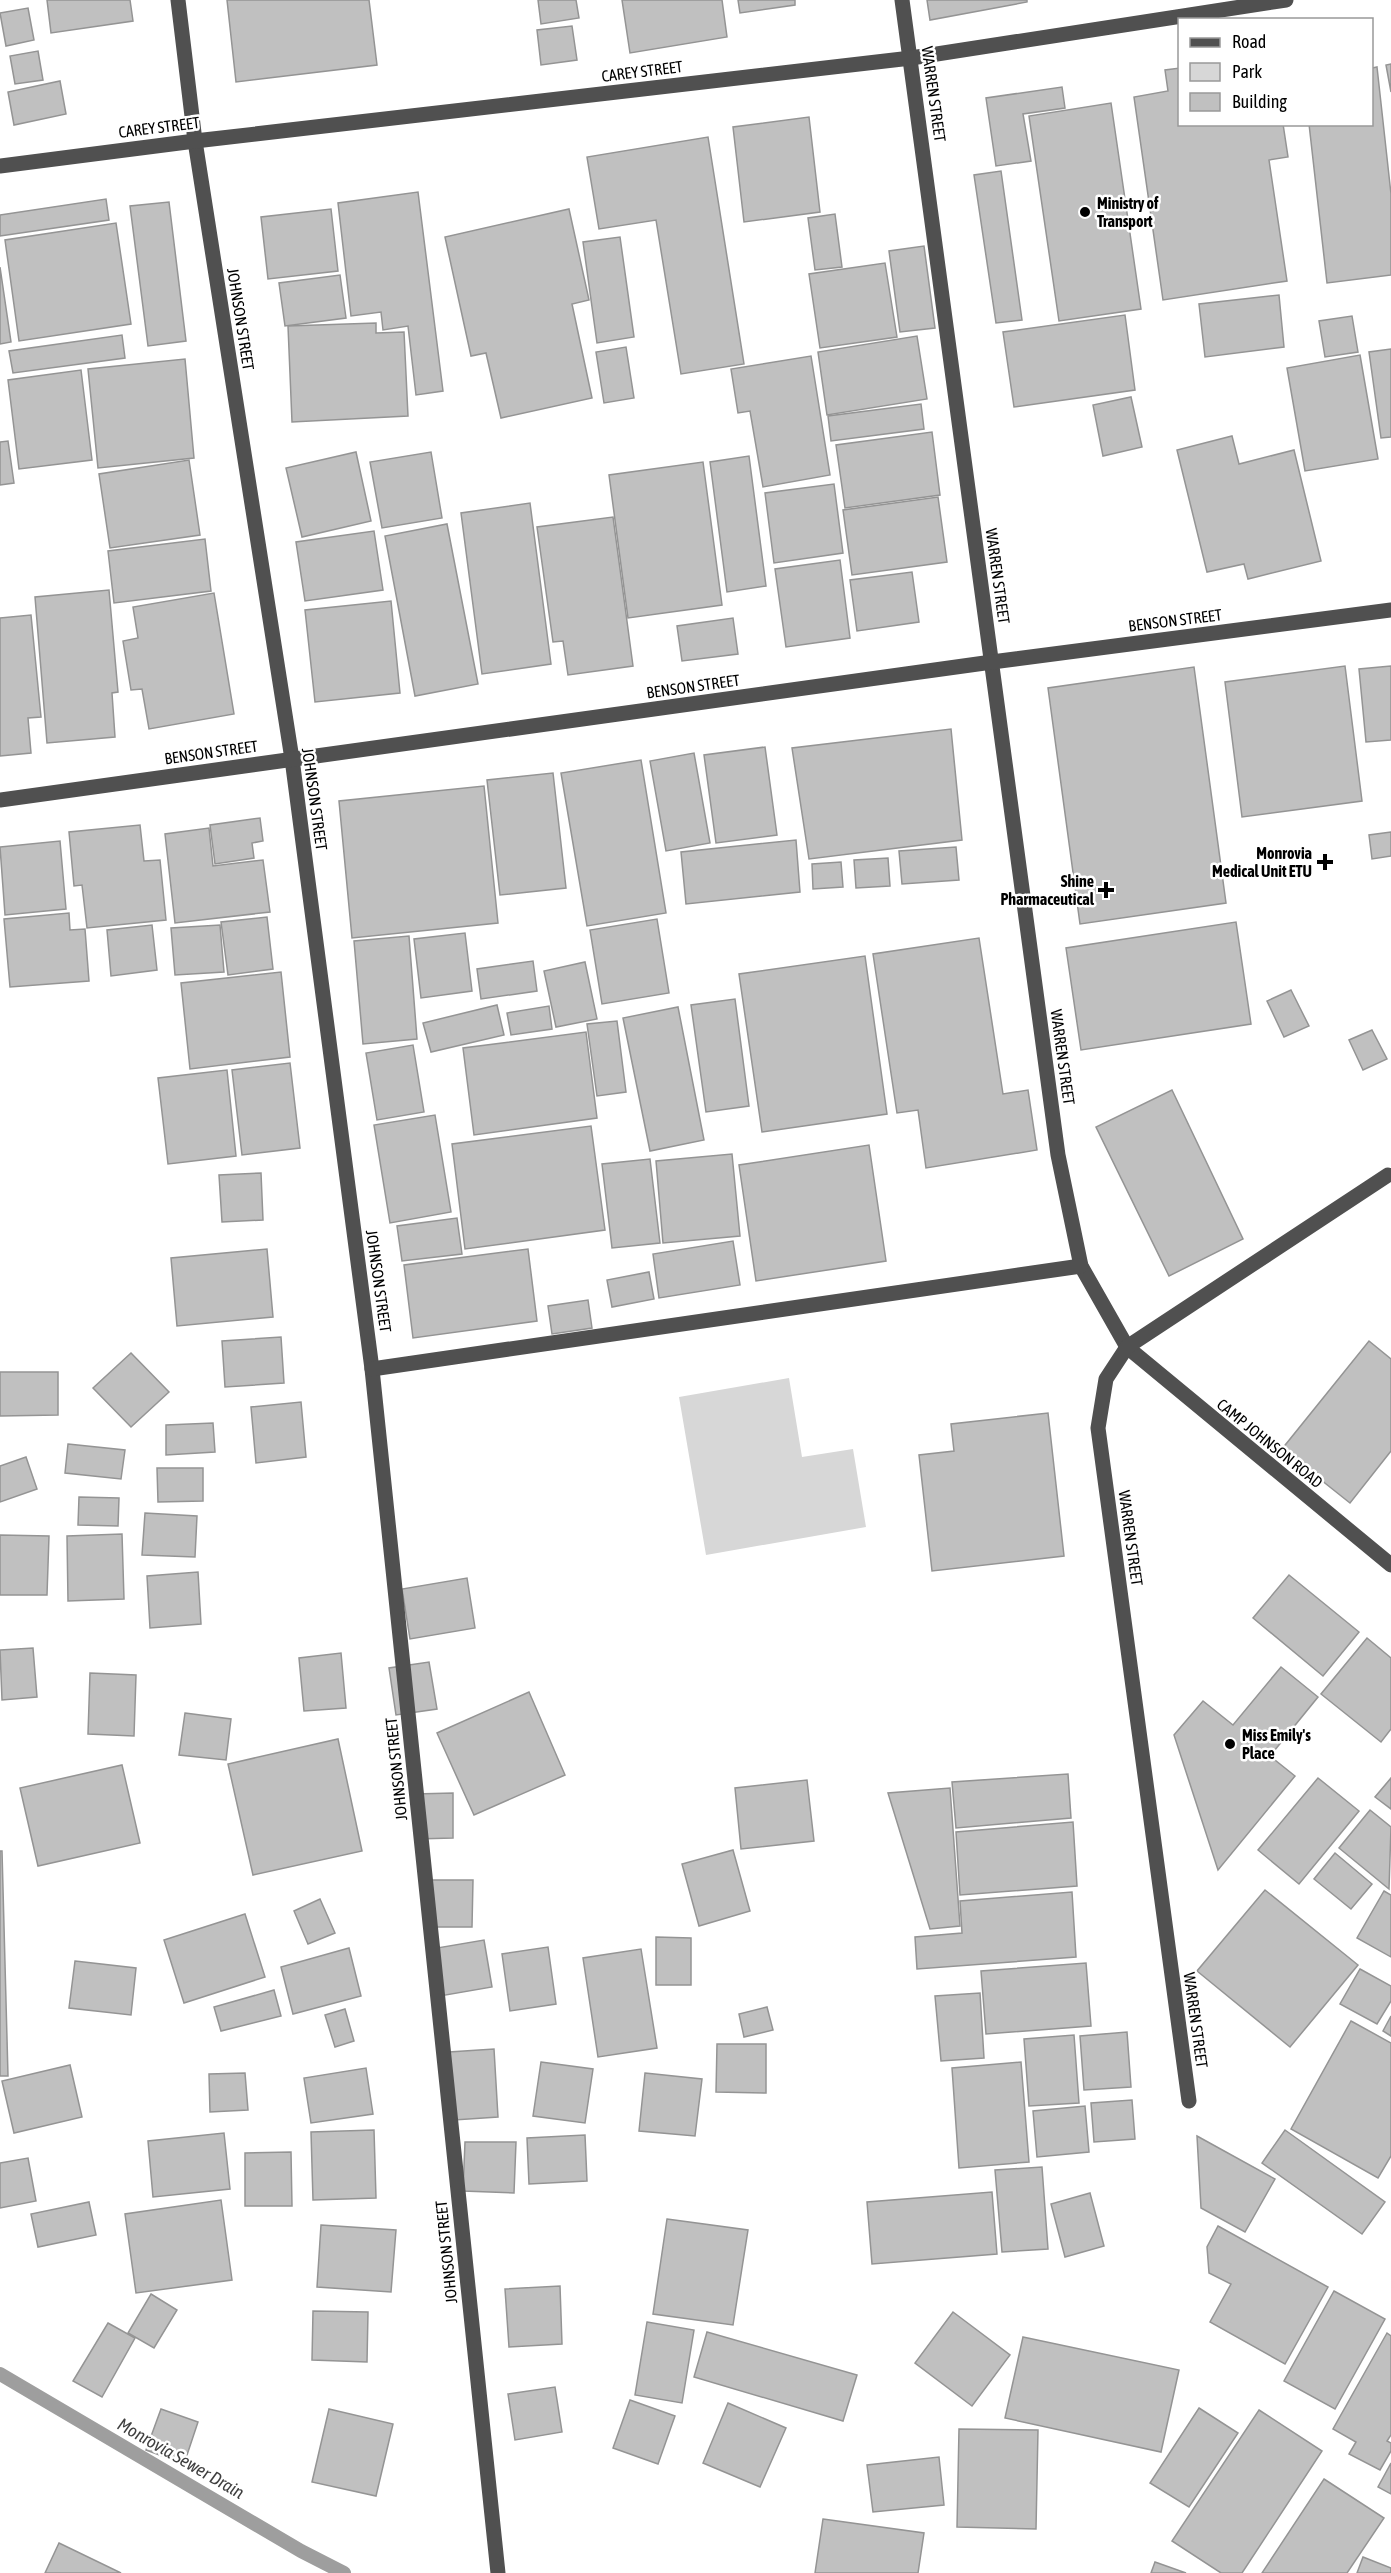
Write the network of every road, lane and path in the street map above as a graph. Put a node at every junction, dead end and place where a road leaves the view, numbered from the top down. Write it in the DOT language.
graph roads {
  1 [pos="178,0"];
  2 [pos="902,0"];
  3 [pos="1286,0"];
  4 [pos="911,58"];
  5 [pos="195,141"];
  6 [pos="0,166"];
  7 [pos="1391,610"];
  8 [pos="992,662"];
  9 [pos="292,759"];
  10 [pos="0,800"];
  11 [pos="1388,1175"];
  12 [pos="1081,1266"];
  13 [pos="1127,1347"];
  14 [pos="372,1369"];
  15 [pos="1391,1565"];
  16 [pos="1189,2101"];
  17 [pos="498,2573"];
  1 -- 5 [label="street, JOHNSON STREET"];
  2 -- 4 [label="street, WARREN STREET"];
  3 -- 4 [label="street, CAREY STREET"];
  4 -- 5 [label="street, CAREY STREET"];
  4 -- 8 [label="street, WARREN STREET"];
  5 -- 6 [label="street, CAREY STREET"];
  5 -- 9 [label="street, JOHNSON STREET"];
  7 -- 8 [label="street, BENSON STREET"];
  8 -- 9 [label="street, BENSON STREET"];
  8 -- 12 [label="street, WARREN STREET"];
  9 -- 10 [label="street, BENSON STREET"];
  9 -- 14 [label="street, JOHNSON STREET"];
  11 -- 13 [label="street"];
  12 -- 13 [label="street, WARREN STREET"];
  12 -- 14 [label="street"];
  13 -- 15 [label="street, CAMP JOHNSON ROAD"];
  13 -- 16 [label="street, WARREN STREET"];
  14 -- 17 [label="street, JOHNSON STREET"];
}
